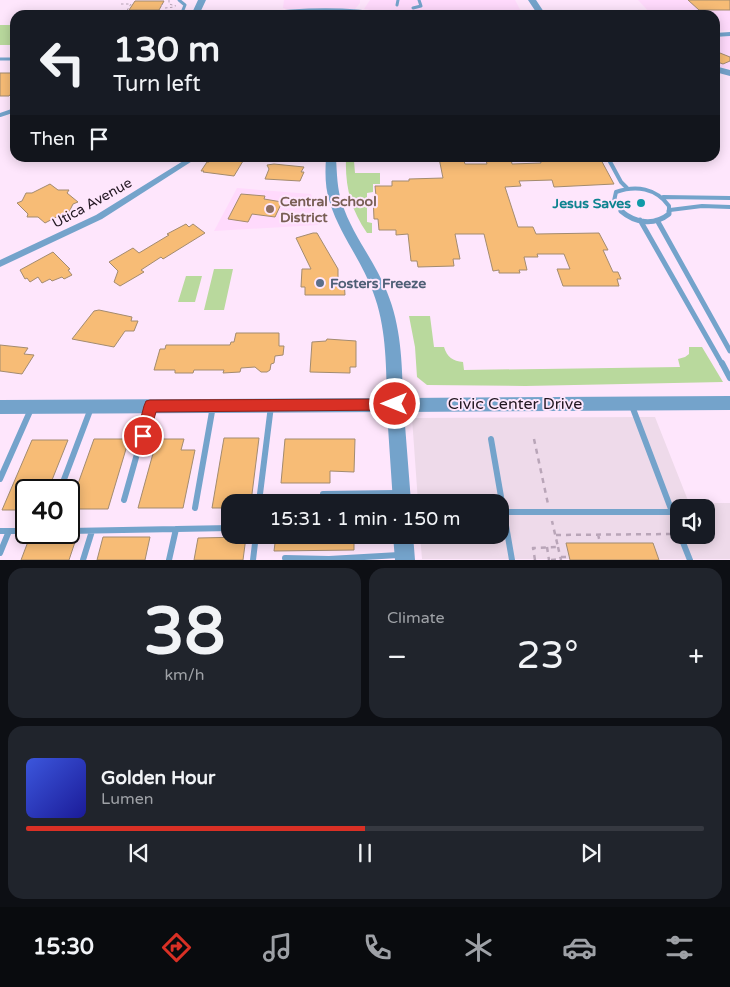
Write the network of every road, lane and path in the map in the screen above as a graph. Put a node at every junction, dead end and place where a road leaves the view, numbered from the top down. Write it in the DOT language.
graph roads {
  1 [pos="179,0"];
  2 [pos="398,0"];
  3 [pos="419,0"];
  4 [pos="164,2"];
  5 [pos="121,4"];
  6 [pos="170,6"];
  7 [pos="397,6"];
  8 [pos="176,7"];
  9 [pos="165,8"];
  10 [pos="413,8"];
  11 [pos="127,10"];
  12 [pos="183,10"];
  13 [pos="187,162"];
  14 [pos="331,162"];
  15 [pos="610,162"];
  16 [pos="627,188"];
  17 [pos="662,197"];
  18 [pos="730,198"];
  19 [pos="730,207"];
  20 [pos="670,210"];
  21 [pos="640,220"];
  22 [pos="657,220"];
  23 [pos="0,264"];
  24 [pos="730,351"];
  25 [pos="730,378"];
  26 [pos="730,403"];
  27 [pos="395,404"];
  28 [pos="631,404"];
  29 [pos="272,405"];
  30 [pos="92,406"];
  31 [pos="150,406"];
  32 [pos="213,406"];
  33 [pos="0,407"];
  34 [pos="33,407"];
  35 [pos="491,439"];
  36 [pos="64,479"];
  37 [pos="0,480"];
  38 [pos="260,494"];
  39 [pos="401,494"];
  40 [pos="501,494"];
  41 [pos="124,500"];
  42 [pos="670,507"];
  43 [pos="195,508"];
  44 [pos="509,512"];
  45 [pos="670,512"];
  46 [pos="221,528"];
  47 [pos="176,529"];
  48 [pos="92,530"];
  49 [pos="0,531"];
  50 [pos="9,531"];
  51 [pos="15,531"];
  52 [pos="80,531"];
  53 [pos="598,534"];
  54 [pos="556,535"];
  55 [pos="670,535"];
  56 [pos="509,542"];
  57 [pos="600,543"];
  58 [pos="255,544"];
  59 [pos="404,544"];
  60 [pos="684,544"];
  61 [pos="546,547"];
  62 [pos="558,548"];
  63 [pos="0,553"];
  64 [pos="405,557"];
  65 [pos="569,557"];
  66 [pos="285,558"];
  67 [pos="561,559"];
  68 [pos="83,560"];
  69 [pos="169,560"];
  70 [pos="253,560"];
  71 [pos="512,560"];
  72 [pos="550,560"];
  73 [pos="690,560"];
  1 -- 12 [label="lane"];
  2 -- 7 [label="lane"];
  3 -- 10 [label="lane"];
  4 -- 6 [label="path"];
  5 -- 11 [label="path"];
  6 -- 8 [label="path"];
  6 -- 9 [label="path"];
  13 -- 23 [label="street, Utica Avenue"];
  14 -- 27 [label="street"];
  15 -- 16 [label="lane"];
  16 -- 17 [label="lane"];
  16 -- 21 [label="lane"];
  17 -- 18 [label="lane"];
  17 -- 20 [label="lane"];
  19 -- 20 [label="lane"];
  20 -- 22 [label="lane"];
  21 -- 22 [label="lane"];
  21 -- 25 [label="lane"];
  22 -- 24 [label="lane"];
  26 -- 28 [label="street, Civic Center Drive"];
  27 -- 28 [label="street, Civic Center Drive"];
  27 -- 29 [label="street, Civic Center Drive"];
  27 -- 39 [label="street"];
  28 -- 42 [label="lane"];
  29 -- 32 [label="street, Civic Center Drive"];
  29 -- 38 [label="lane"];
  30 -- 31 [label="street, Civic Center Drive"];
  30 -- 34 [label="street, Civic Center Drive"];
  30 -- 36 [label="lane"];
  31 -- 32 [label="street, Civic Center Drive"];
  31 -- 41 [label="lane"];
  32 -- 43 [label="lane"];
  33 -- 34 [label="street, Civic Center Drive"];
  34 -- 37 [label="lane"];
  35 -- 40 [label="lane"];
  44 -- 45 [label="lane"];
  46 -- 47 [label="lane"];
  47 -- 48 [label="lane"];
  47 -- 69 [label="lane"];
  48 -- 52 [label="lane"];
  48 -- 68 [label="lane"];
  49 -- 50 [label="lane"];
  50 -- 51 [label="lane"];
  50 -- 63 [label="lane"];
  53 -- 54 [label="path"];
  53 -- 55 [label="path"];
  53 -- 57 [label="path"];
  56 -- 71 [label="lane"];
  58 -- 70 [label="lane"];
  59 -- 64 [label="street"];
  60 -- 73 [label="lane"];
  61 -- 72 [label="path"];
  62 -- 67 [label="path"];
  64 -- 66 [label="lane"];
  65 -- 67 [label="path"];
  67 -- 72 [label="path"];
}
